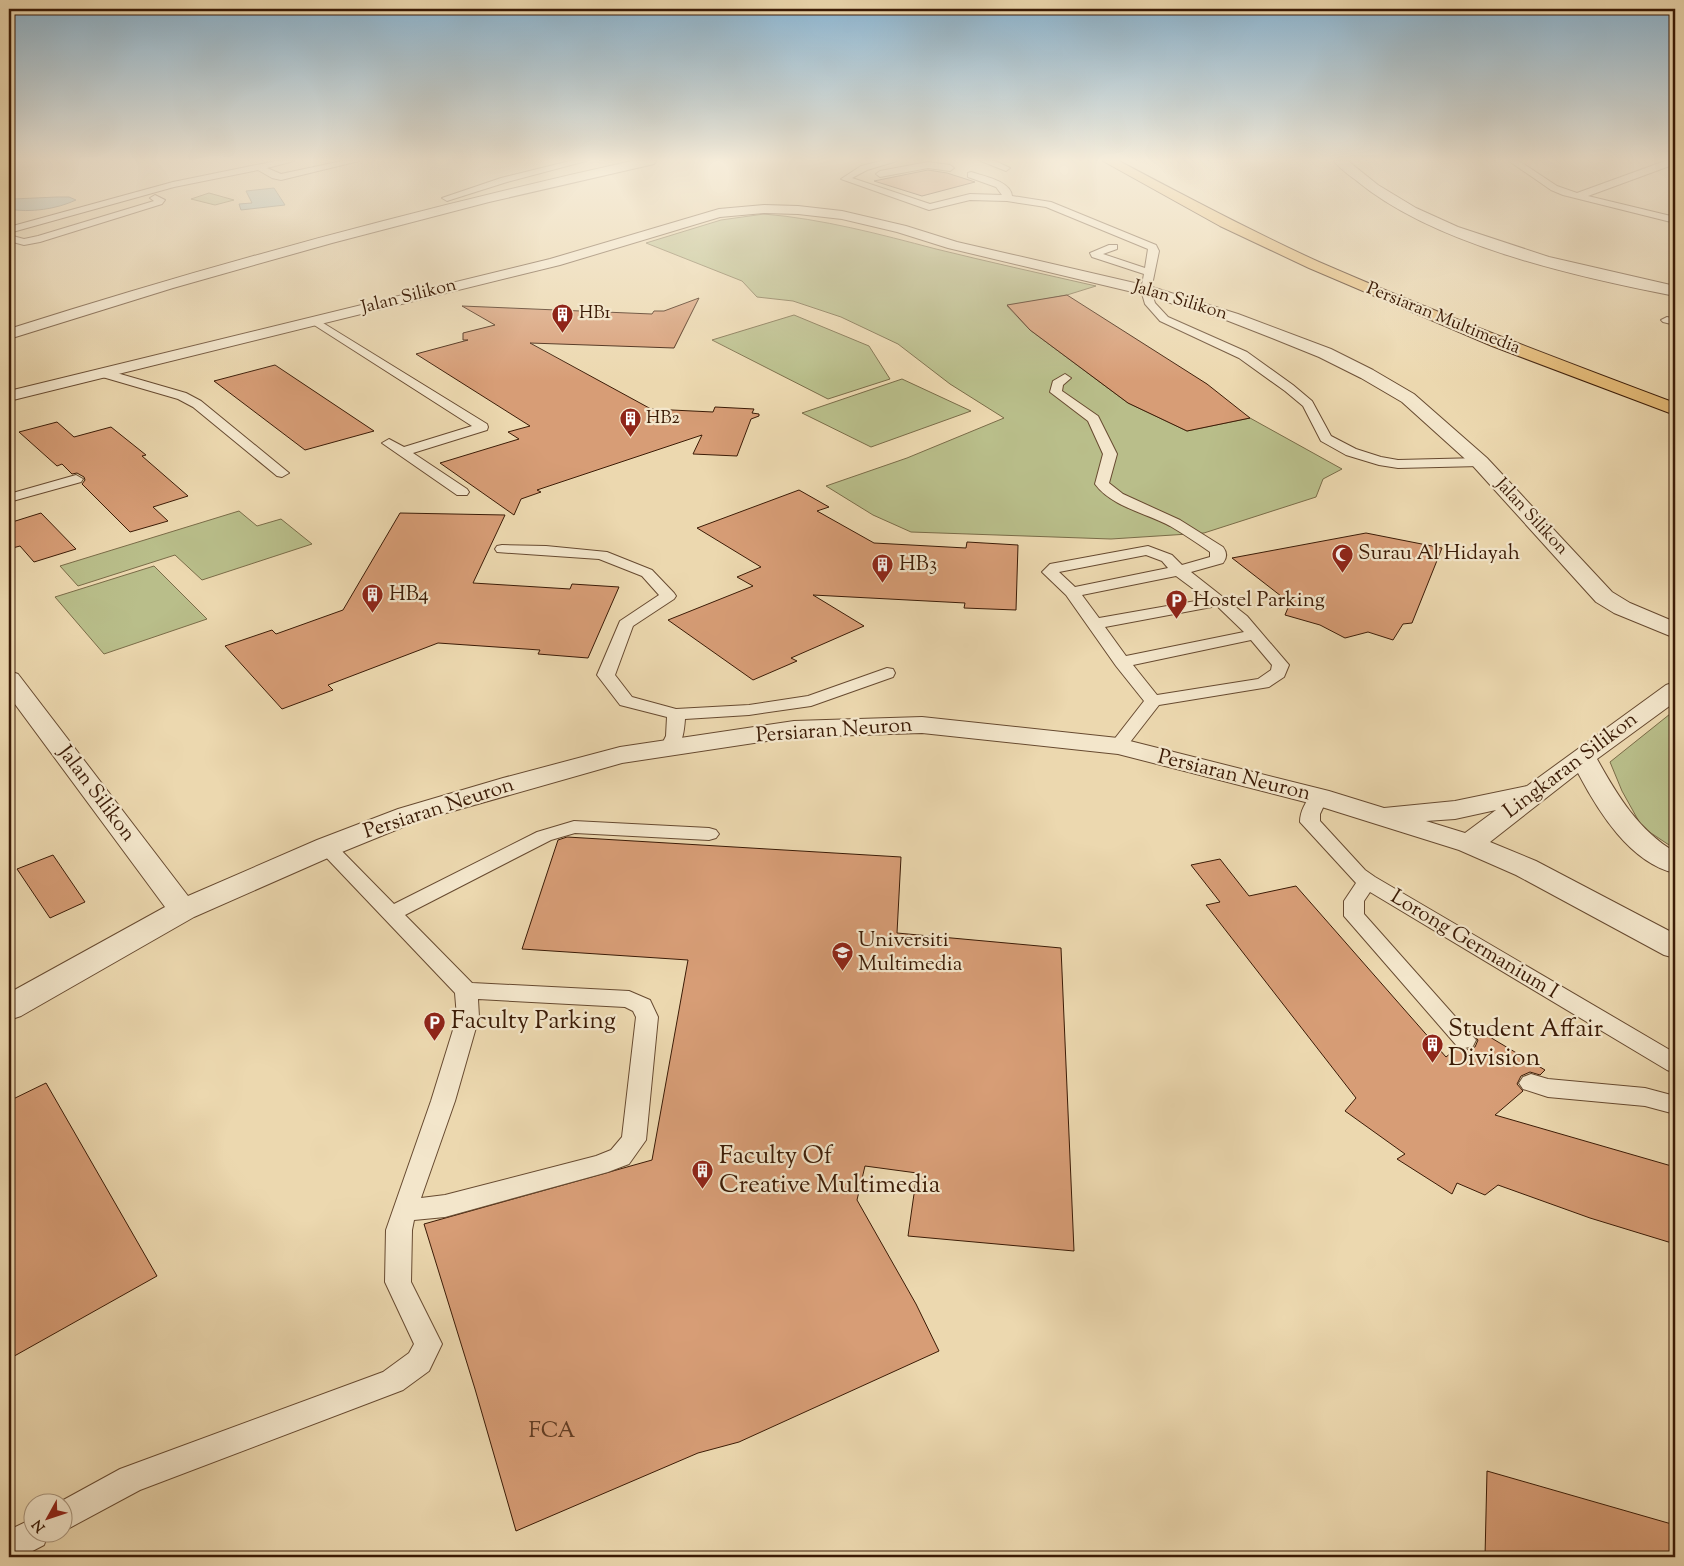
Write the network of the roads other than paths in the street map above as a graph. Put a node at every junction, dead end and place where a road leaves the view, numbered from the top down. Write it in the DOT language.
graph roads {
  1 [pos="56,234"];
  2 [pos="314,234"];
  3 [pos="349,234"];
  4 [pos="648,234"];
  5 [pos="918,234"];
  6 [pos="1121,234"];
  7 [pos="1248,234"];
  8 [pos="1284,234"];
  9 [pos="1467,234"];
  10 [pos="9,238"];
  11 [pos="1113,247"];
  12 [pos="1150,273"];
  13 [pos="1146,290"];
  14 [pos="1675,290"];
  15 [pos="9,321"];
  16 [pos="315,321"];
  17 [pos="9,334"];
  18 [pos="103,373"];
  19 [pos="1065,378"];
  20 [pos="1675,393"];
  21 [pos="9,396"];
  22 [pos="1675,409"];
  23 [pos="389,442"];
  24 [pos="403,452"];
  25 [pos="1480,462"];
  26 [pos="282,473"];
  27 [pos="76,480"];
  28 [pos="462,492"];
  29 [pos="9,498"];
  30 [pos="502,549"];
  31 [pos="1179,571"];
  32 [pos="1072,592"];
  33 [pos="1220,601"];
  34 [pos="1094,624"];
  35 [pos="1675,631"];
  36 [pos="1253,635"];
  37 [pos="1122,662"];
  38 [pos="887,672"];
  39 [pos="9,679"];
  40 [pos="1675,690"];
  41 [pos="1153,701"];
  42 [pos="676,714"];
  43 [pos="1118,746"];
  44 [pos="670,748"];
  45 [pos="1582,757"];
  46 [pos="1536,792"];
  47 [pos="1319,797"];
  48 [pos="1378,816"];
  49 [pos="709,834"];
  50 [pos="1469,844"];
  51 [pos="327,848"];
  52 [pos="1675,864"];
  53 [pos="1368,882"];
  54 [pos="183,910"];
  55 [pos="391,914"];
  56 [pos="1675,947"];
  57 [pos="466,992"];
  58 [pos="9,1008"];
  59 [pos="1465,1040"];
  60 [pos="1675,1064"];
  61 [pos="1531,1083"];
  62 [pos="1675,1105"];
  63 [pos="404,1211"];
  64 [pos="72,1511"];
  65 [pos="22,1540"];
  66 [pos="9,1547"];
  1 -- 10 [label="lane"];
  2 -- 15 [label="street"];
  3 -- 17 [label="street"];
  4 -- 16 [label="street, Jalan Silikon"];
  5 -- 13 [label="street, Jalan Silikon"];
  6 -- 12 [label="lane"];
  7 -- 22 [label="main road, Persiaran Multimedia"];
  8 -- 20 [label="main road, Persiaran Multimedia"];
  9 -- 14 [label="street"];
  11 -- 12 [label="lane"];
  12 -- 13 [label="lane"];
  13 -- 25 [label="street, Jalan Silikon"];
  13 -- 25 [label="lane"];
  16 -- 18 [label="street, Jalan Silikon"];
  16 -- 24 [label="lane"];
  18 -- 21 [label="street, Jalan Silikon"];
  18 -- 26 [label="lane"];
  19 -- 31 [label="lane"];
  23 -- 24 [label="lane"];
  24 -- 28 [label="lane"];
  25 -- 35 [label="street, Jalan Silikon"];
  27 -- 29 [label="lane"];
  30 -- 42 [label="lane"];
  31 -- 32 [label="lane"];
  31 -- 32 [label="lane"];
  31 -- 33 [label="lane"];
  32 -- 34 [label="lane"];
  33 -- 34 [label="lane"];
  33 -- 36 [label="lane"];
  34 -- 37 [label="lane"];
  36 -- 37 [label="lane"];
  36 -- 41 [label="lane"];
  37 -- 41 [label="lane"];
  38 -- 42 [label="lane"];
  39 -- 54 [label="street, Jalan Silikon"];
  40 -- 45 [label="street, Lingkaran Silikon"];
  41 -- 43 [label="lane"];
  42 -- 44 [label="lane"];
  43 -- 44 [label="street, Persiaran Neuron"];
  43 -- 47 [label="street, Persiaran Neuron"];
  44 -- 51 [label="street, Persiaran Neuron"];
  45 -- 46 [label="street, Lingkaran Silikon"];
  45 -- 52 [label="street"];
  46 -- 48 [label="street"];
  46 -- 50 [label="street, Lingkaran Silikon"];
  47 -- 48 [label="street, Persiaran Neuron"];
  47 -- 53 [label="lane, Lorong Germanium I"];
  48 -- 50 [label="street, Persiaran Neuron"];
  49 -- 55 [label="lane"];
  50 -- 56 [label="street, Persiaran Neuron"];
  51 -- 54 [label="street, Persiaran Neuron"];
  51 -- 55 [label="lane"];
  53 -- 59 [label="lane"];
  53 -- 60 [label="lane, Lorong Germanium I"];
  54 -- 58 [label="street, Persiaran Neuron"];
  55 -- 57 [label="lane"];
  57 -- 63 [label="lane"];
  57 -- 63 [label="lane"];
  61 -- 62 [label="lane"];
  63 -- 64 [label="lane"];
  65 -- 66 [label="lane"];
}
